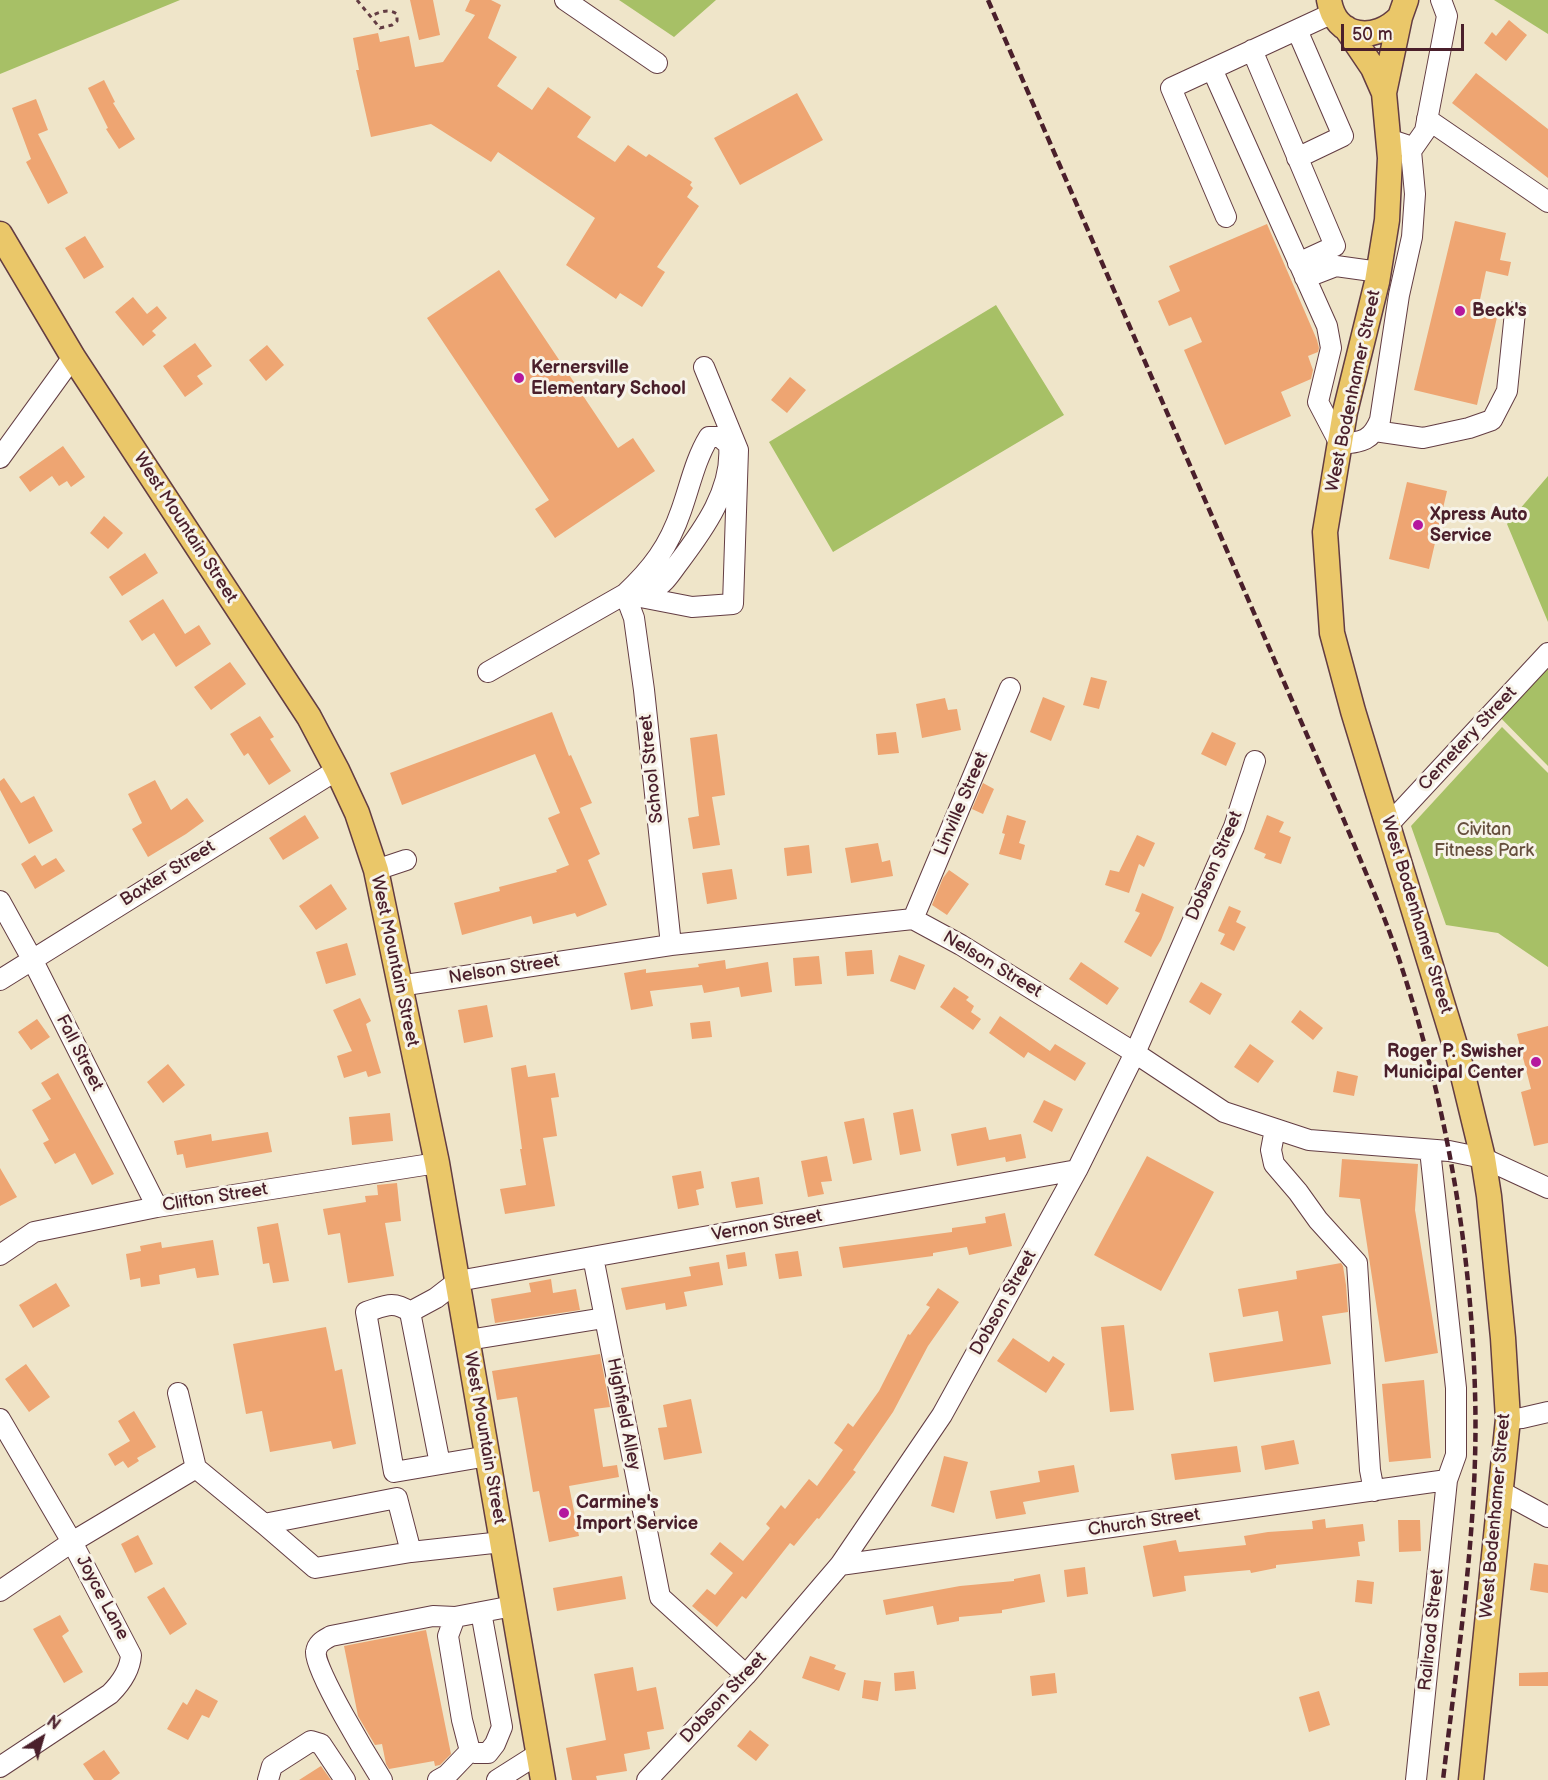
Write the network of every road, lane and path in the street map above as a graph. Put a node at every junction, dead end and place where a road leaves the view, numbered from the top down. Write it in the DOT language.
graph roads {
  1 [pos="357,0"];
  2 [pos="566,0"];
  3 [pos="1441,0"];
  4 [pos="1403,8"];
  5 [pos="1336,14"];
  6 [pos="371,16"];
  7 [pos="1297,30"];
  8 [pos="1252,50"];
  9 [pos="657,63"];
  10 [pos="1212,69"];
  11 [pos="1384,93"];
  12 [pos="1427,119"];
  13 [pos="1389,144"];
  14 [pos="1411,151"];
  15 [pos="1297,158"];
  16 [pos="1548,202"];
  17 [pos="1226,217"];
  18 [pos="0,234"];
  19 [pos="1302,270"];
  20 [pos="1378,272"];
  21 [pos="1515,312"];
  22 [pos="73,357"];
  23 [pos="705,366"];
  24 [pos="1375,431"];
  25 [pos="1340,444"];
  26 [pos="0,458"];
  27 [pos="626,594"];
  28 [pos="1548,653"];
  29 [pos="489,672"];
  30 [pos="1010,688"];
  31 [pos="1255,761"];
  32 [pos="338,770"];
  33 [pos="1389,824"];
  34 [pos="406,860"];
  35 [pos="376,870"];
  36 [pos="0,901"];
  37 [pos="913,919"];
  38 [pos="671,945"];
  39 [pos="32,959"];
  40 [pos="0,980"];
  41 [pos="399,986"];
  42 [pos="1135,1053"];
  43 [pos="1275,1129"];
  44 [pos="1430,1150"];
  45 [pos="1483,1158"];
  46 [pos="437,1162"];
  47 [pos="1077,1170"];
  48 [pos="1548,1188"];
  49 [pos="157,1207"];
  50 [pos="0,1255"];
  51 [pos="593,1257"];
  52 [pos="458,1281"];
  53 [pos="410,1312"];
  54 [pos="604,1318"];
  55 [pos="468,1340"];
  56 [pos="178,1393"];
  57 [pos="1548,1412"];
  58 [pos="0,1419"];
  59 [pos="1508,1419"];
  60 [pos="488,1456"];
  61 [pos="440,1464"];
  62 [pos="196,1468"];
  63 [pos="1447,1480"];
  64 [pos="1374,1491"];
  65 [pos="1500,1491"];
  66 [pos="1548,1517"];
  67 [pos="264,1524"];
  68 [pos="72,1542"];
  69 [pos="502,1542"];
  70 [pos="411,1552"];
  71 [pos="840,1565"];
  72 [pos="0,1591"];
  73 [pos="513,1606"];
  74 [pos="481,1612"];
  75 [pos="455,1617"];
  76 [pos="524,1669"];
  77 [pos="492,1672"];
  78 [pos="746,1675"];
  79 [pos="471,1751"];
  80 [pos="538,1754"];
  81 [pos="0,1767"];
  82 [pos="268,1780"];
  83 [pos="345,1780"];
  84 [pos="382,1780"];
  85 [pos="438,1780"];
  86 [pos="497,1780"];
  87 [pos="543,1780"];
  88 [pos="647,1780"];
  89 [pos="1416,1780"];
  90 [pos="1471,1780"];
  1 -- 6 [label="path"];
  2 -- 9 [label="street"];
  3 -- 12 [label="street"];
  4 -- 5 [label="main road, West Bodenhamer Street"];
  4 -- 11 [label="main road, West Bodenhamer Street"];
  5 -- 7 [label="street"];
  5 -- 11 [label="main road, West Bodenhamer Street"];
  6 -- 6 [label="path"];
  7 -- 8 [label="street"];
  7 -- 15 [label="street"];
  8 -- 10 [label="street"];
  8 -- 15 [label="street"];
  10 -- 17 [label="street"];
  10 -- 19 [label="street"];
  11 -- 13 [label="main road, West Bodenhamer Street"];
  12 -- 14 [label="street"];
  12 -- 16 [label="street"];
  13 -- 14 [label="street"];
  13 -- 20 [label="main road, West Bodenhamer Street"];
  14 -- 24 [label="street"];
  15 -- 19 [label="street"];
  18 -- 22 [label="main road, West Mountain Street"];
  19 -- 20 [label="street"];
  19 -- 25 [label="street"];
  20 -- 25 [label="main road, West Bodenhamer Street"];
  21 -- 24 [label="street"];
  22 -- 26 [label="street"];
  22 -- 32 [label="main road, West Mountain Street"];
  23 -- 27 [label="street"];
  24 -- 25 [label="street"];
  25 -- 33 [label="main road, West Bodenhamer Street"];
  27 -- 27 [label="street"];
  27 -- 29 [label="street"];
  27 -- 38 [label="street, School Street"];
  28 -- 33 [label="street, Cemetery Street"];
  30 -- 37 [label="street, Linville Street"];
  31 -- 42 [label="street, Dobson Street"];
  32 -- 35 [label="main road, West Mountain Street"];
  32 -- 39 [label="street, Baxter Street"];
  33 -- 45 [label="main road, West Bodenhamer Street"];
  34 -- 35 [label="street"];
  35 -- 41 [label="main road, West Mountain Street"];
  36 -- 39 [label="street, Fall Street"];
  37 -- 38 [label="street, Nelson Street"];
  37 -- 42 [label="street, Nelson Street"];
  38 -- 41 [label="street, Nelson Street"];
  39 -- 40 [label="street, Baxter Street"];
  39 -- 49 [label="street, Fall Street"];
  41 -- 46 [label="main road, West Mountain Street"];
  42 -- 43 [label="street, Nelson Street"];
  42 -- 47 [label="street, Dobson Street"];
  43 -- 44 [label="street, Nelson Street"];
  43 -- 64 [label="street"];
  44 -- 45 [label="street, Nelson Street"];
  44 -- 63 [label="street, Railroad Street"];
  45 -- 48 [label="street, Nelson Street"];
  45 -- 59 [label="main road, West Bodenhamer Street"];
  46 -- 49 [label="street, Clifton Street"];
  46 -- 52 [label="main road, West Mountain Street"];
  47 -- 51 [label="street, Vernon Street"];
  47 -- 71 [label="street, Dobson Street"];
  49 -- 50 [label="street, Clifton Street"];
  51 -- 52 [label="street, Vernon Street"];
  51 -- 54 [label="street, Highfield Alley"];
  52 -- 53 [label="street"];
  52 -- 55 [label="main road, West Mountain Street"];
  53 -- 61 [label="street"];
  53 -- 61 [label="street"];
  54 -- 55 [label="street"];
  54 -- 78 [label="street, Highfield Alley"];
  55 -- 60 [label="main road, West Mountain Street"];
  56 -- 62 [label="street"];
  57 -- 59 [label="street"];
  58 -- 68 [label="street, Joyce Lane"];
  59 -- 65 [label="main road, West Bodenhamer Street"];
  60 -- 61 [label="street"];
  60 -- 69 [label="main road, West Mountain Street"];
  62 -- 67 [label="street"];
  62 -- 68 [label="street"];
  63 -- 64 [label="street, Church Street"];
  63 -- 89 [label="street, Railroad Street"];
  64 -- 71 [label="street, Church Street"];
  65 -- 66 [label="street"];
  65 -- 90 [label="main road, West Bodenhamer Street"];
  67 -- 70 [label="street"];
  67 -- 70 [label="street"];
  68 -- 72 [label="street"];
  68 -- 81 [label="street, Joyce Lane"];
  69 -- 70 [label="street"];
  69 -- 73 [label="main road, West Mountain Street"];
  71 -- 78 [label="street, Dobson Street"];
  73 -- 74 [label="street"];
  73 -- 76 [label="main road, West Mountain Street"];
  74 -- 75 [label="street"];
  74 -- 77 [label="street"];
  75 -- 79 [label="street"];
  75 -- 84 [label="street"];
  76 -- 77 [label="street"];
  76 -- 80 [label="main road, West Mountain Street"];
  77 -- 79 [label="street"];
  78 -- 88 [label="street, Dobson Street"];
  79 -- 85 [label="street"];
  80 -- 86 [label="street"];
  80 -- 87 [label="main road, West Mountain Street"];
  82 -- 83 [label="street"];
}
